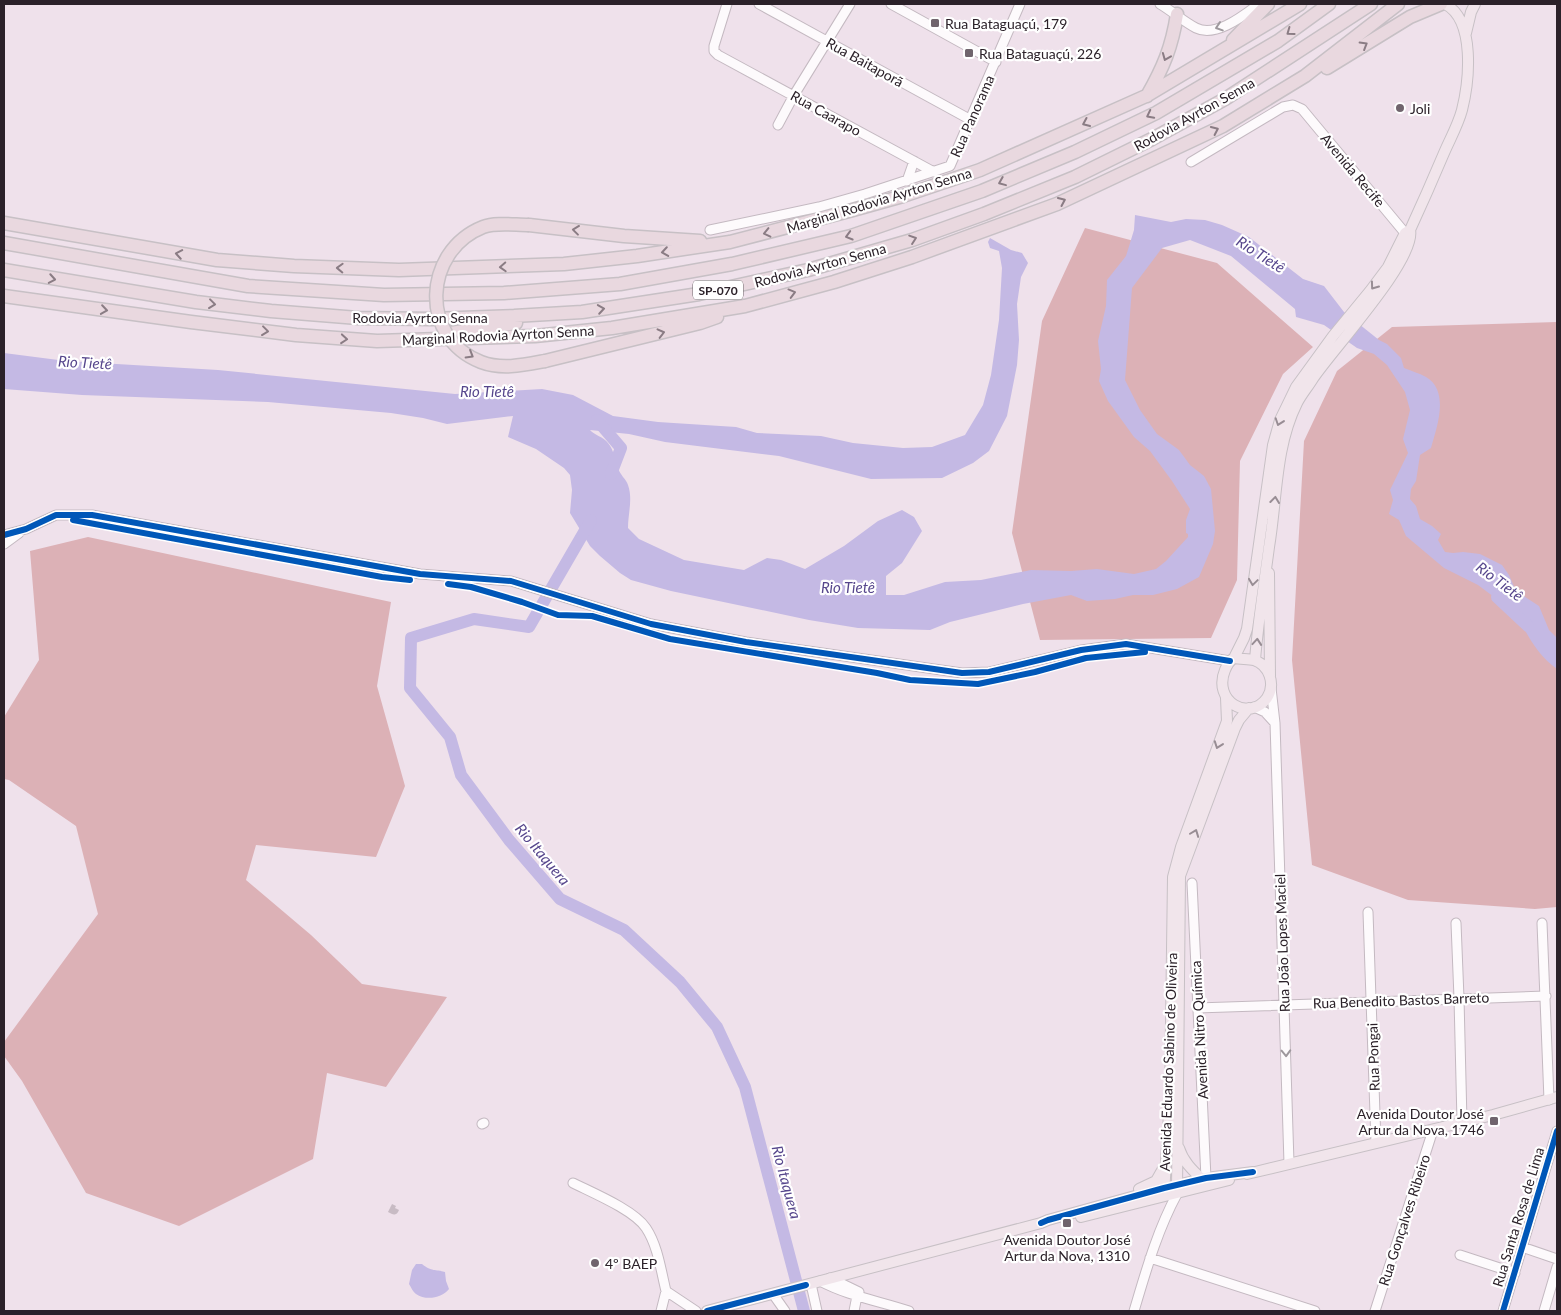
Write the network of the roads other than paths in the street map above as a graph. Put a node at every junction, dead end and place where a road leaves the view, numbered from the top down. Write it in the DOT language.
graph roads {
  1 [pos="727,4"];
  2 [pos="759,4"];
  3 [pos="850,4"];
  4 [pos="891,4"];
  5 [pos="1020,4"];
  6 [pos="1160,4"];
  7 [pos="1259,4"];
  8 [pos="1268,4"];
  9 [pos="1300,4"];
  10 [pos="1329,4"];
  11 [pos="1372,4"];
  12 [pos="1398,4"];
  13 [pos="1441,4"];
  14 [pos="1445,4"];
  15 [pos="1476,4"];
  16 [pos="1177,14"];
  17 [pos="1466,34"];
  18 [pos="828,42"];
  19 [pos="1220,53"];
  20 [pos="996,62"];
  21 [pos="1306,76"];
  22 [pos="794,95"];
  23 [pos="1146,96"];
  24 [pos="970,120"];
  25 [pos="778,124"];
  26 [pos="914,161"];
  27 [pos="1191,162"];
  28 [pos="934,172"];
  29 [pos="907,181"];
  30 [pos="4,222"];
  31 [pos="710,230"];
  32 [pos="1409,233"];
  33 [pos="4,235"];
  34 [pos="730,242"];
  35 [pos="4,243"];
  36 [pos="100,260"];
  37 [pos="4,270"];
  38 [pos="4,296"];
  39 [pos="745,306"];
  40 [pos="582,312"];
  41 [pos="1337,339"];
  42 [pos="377,342"];
  43 [pos="26,529"];
  44 [pos="4,535"];
  45 [pos="4,544"];
  46 [pos="1269,548"];
  47 [pos="1255,660"];
  48 [pos="1230,663"];
  49 [pos="1271,683"];
  50 [pos="1226,698"];
  51 [pos="1252,708"];
  52 [pos="1275,723"];
  53 [pos="1192,883"];
  54 [pos="1368,912"];
  55 [pos="1456,923"];
  56 [pos="1542,923"];
  57 [pos="1546,996"];
  58 [pos="1460,998"];
  59 [pos="1371,1002"];
  60 [pos="1284,1004"];
  61 [pos="1197,1008"];
  62 [pos="1553,1099"];
  63 [pos="1462,1122"];
  64 [pos="1433,1130"];
  65 [pos="1557,1131"];
  66 [pos="1177,1142"];
  67 [pos="1376,1143"];
  68 [pos="1553,1160"];
  69 [pos="1289,1163"];
  70 [pos="1166,1164"];
  71 [pos="1253,1172"];
  72 [pos="1204,1179"];
  73 [pos="573,1183"];
  74 [pos="1177,1190"];
  75 [pos="1164,1192"];
  76 [pos="1102,1205"];
  77 [pos="1167,1213"];
  78 [pos="1041,1223"];
  79 [pos="1522,1247"];
  80 [pos="1460,1255"];
  81 [pos="1150,1258"];
  82 [pos="1557,1259"];
  83 [pos="1557,1267"];
  84 [pos="1514,1273"];
  85 [pos="816,1282"];
  86 [pos="666,1291"];
  87 [pos="778,1293"];
  88 [pos="857,1296"];
  89 [pos="870,1298"];
  90 [pos="895,1309"];
  91 [pos="661,1311"];
  92 [pos="696,1311"];
  93 [pos="707,1311"];
  94 [pos="785,1311"];
  95 [pos="817,1311"];
  96 [pos="854,1311"];
  97 [pos="910,1311"];
  98 [pos="1134,1311"];
  99 [pos="1316,1311"];
  100 [pos="1375,1311"];
  101 [pos="1503,1311"];
  102 [pos="1544,1311"];
  1 -- 22 [label="street, Rua Caarapo"];
  2 -- 18 [label="street, Rua Baitaporã"];
  3 -- 18 [label="street"];
  4 -- 20 [label="street"];
  5 -- 20 [label="street, Rua Panorama"];
  6 -- 16 [label="street"];
  7 -- 16 [label="street, one-way"];
  8 -- 19 [label="highway"];
  9 -- 19 [label="highway, Marginal Rodovia Ayrton Senna"];
  10 -- 36 [label="highway, Rodovia Ayrton Senna / SP-070, one-way"];
  40 -- 11 [label="highway, Rodovia Ayrton Senna / SP-070, one-way"];
  12 -- 21 [label="highway"];
  21 -- 13 [label="highway, one-way"];
  14 -- 17 [label="main road"];
  15 -- 17 [label="main road"];
  16 -- 23 [label="highway, one-way"];
  17 -- 32 [label="main road"];
  18 -- 22 [label="street"];
  18 -- 24 [label="street, Rua Baitaporã"];
  19 -- 23 [label="highway, Marginal Rodovia Ayrton Senna"];
  20 -- 24 [label="street, Rua Panorama"];
  39 -- 21 [label="highway, Marginal Rodovia Ayrton Senna, one-way"];
  22 -- 25 [label="street"];
  22 -- 26 [label="street, Rua Caarapo"];
  23 -- 34 [label="highway, Marginal Rodovia Ayrton Senna, one-way"];
  24 -- 28 [label="street, Rua Panorama"];
  26 -- 28 [label="street, Rua Caarapo"];
  26 -- 29 [label="street"];
  27 -- 32 [label="street, Avenida Recife"];
  28 -- 29 [label="street, Rua Panorama"];
  29 -- 31 [label="street, Rua Panorama"];
  34 -- 30 [label="highway, Marginal Rodovia Ayrton Senna, one-way"];
  32 -- 41 [label="main road"];
  33 -- 36 [label="highway"];
  34 -- 39 [label="highway, one-way, bridge"];
  35 -- 36 [label="highway, Rodovia Ayrton Senna / SP-070"];
  37 -- 40 [label="highway, Rodovia Ayrton Senna / SP-070, one-way"];
  38 -- 42 [label="highway, Marginal Rodovia Ayrton Senna, one-way"];
  39 -- 42 [label="highway, Marginal Rodovia Ayrton Senna"];
  40 -- 42 [label="highway"];
  46 -- 41 [label="main road, one-way"];
  41 -- 48 [label="main road, one-way"];
  43 -- 44 [label="street"];
  43 -- 45 [label="street"];
  43 -- 48 [label="street"];
  47 -- 46 [label="main road, one-way"];
  46 -- 49 [label="main road"];
  47 -- 48 [label="main road"];
  47 -- 49 [label="main road"];
  48 -- 50 [label="main road"];
  49 -- 51 [label="main road"];
  49 -- 52 [label="street, Rua João Lopes Maciel"];
  50 -- 51 [label="main road"];
  50 -- 70 [label="main road, Avenida Eduardo Sabino de Oliveira, one-way"];
  51 -- 52 [label="street"];
  66 -- 51 [label="main road, Avenida Eduardo Sabino de Oliveira, one-way"];
  52 -- 60 [label="street, Rua João Lopes Maciel"];
  53 -- 61 [label="street, Avenida Nitro Química"];
  54 -- 59 [label="street, Rua Pongai"];
  55 -- 58 [label="street"];
  56 -- 57 [label="street"];
  57 -- 58 [label="street, Rua Benedito Bastos Barreto"];
  57 -- 62 [label="street"];
  58 -- 59 [label="street, Rua Benedito Bastos Barreto"];
  58 -- 63 [label="street"];
  59 -- 60 [label="street, Rua Benedito Bastos Barreto"];
  59 -- 67 [label="street, Rua Pongai"];
  60 -- 61 [label="street, Rua Benedito Bastos Barreto"];
  60 -- 69 [label="street, Rua João Lopes Maciel, one-way"];
  61 -- 72 [label="street, Avenida Nitro Química"];
  62 -- 63 [label="main road"];
  63 -- 64 [label="main road"];
  64 -- 67 [label="main road"];
  64 -- 100 [label="street, Rua Gonçalves Ribeiro"];
  65 -- 68 [label="street, Rua Santa Rosa de Lima"];
  66 -- 72 [label="main road"];
  66 -- 74 [label="main road, Avenida Eduardo Sabino de Oliveira"];
  67 -- 69 [label="main road"];
  68 -- 79 [label="street, Rua Santa Rosa de Lima"];
  69 -- 71 [label="main road"];
  70 -- 75 [label="main road, Avenida Eduardo Sabino de Oliveira"];
  70 -- 76 [label="main road"];
  71 -- 72 [label="main road"];
  71 -- 74 [label="main road"];
  72 -- 74 [label="main road"];
  73 -- 86 [label="street"];
  74 -- 75 [label="main road"];
  74 -- 77 [label="street, Avenida Eduardo Sabino de Oliveira"];
  75 -- 76 [label="main road"];
  75 -- 77 [label="street, Avenida Eduardo Sabino de Oliveira"];
  75 -- 78 [label="main road"];
  76 -- 78 [label="main road"];
  77 -- 81 [label="street"];
  78 -- 85 [label="main road"];
  79 -- 82 [label="street"];
  79 -- 84 [label="street, Rua Santa Rosa de Lima"];
  80 -- 84 [label="street"];
  81 -- 98 [label="street"];
  81 -- 99 [label="street"];
  83 -- 102 [label="street"];
  84 -- 101 [label="street, Rua Santa Rosa de Lima"];
  85 -- 87 [label="main road"];
  85 -- 88 [label="street"];
  85 -- 89 [label="street"];
  85 -- 95 [label="street"];
  86 -- 91 [label="street"];
  86 -- 92 [label="street"];
  87 -- 93 [label="main road"];
  87 -- 94 [label="street"];
  88 -- 89 [label="street"];
  88 -- 96 [label="street"];
  89 -- 90 [label="street"];
  90 -- 97 [label="street"];
}
